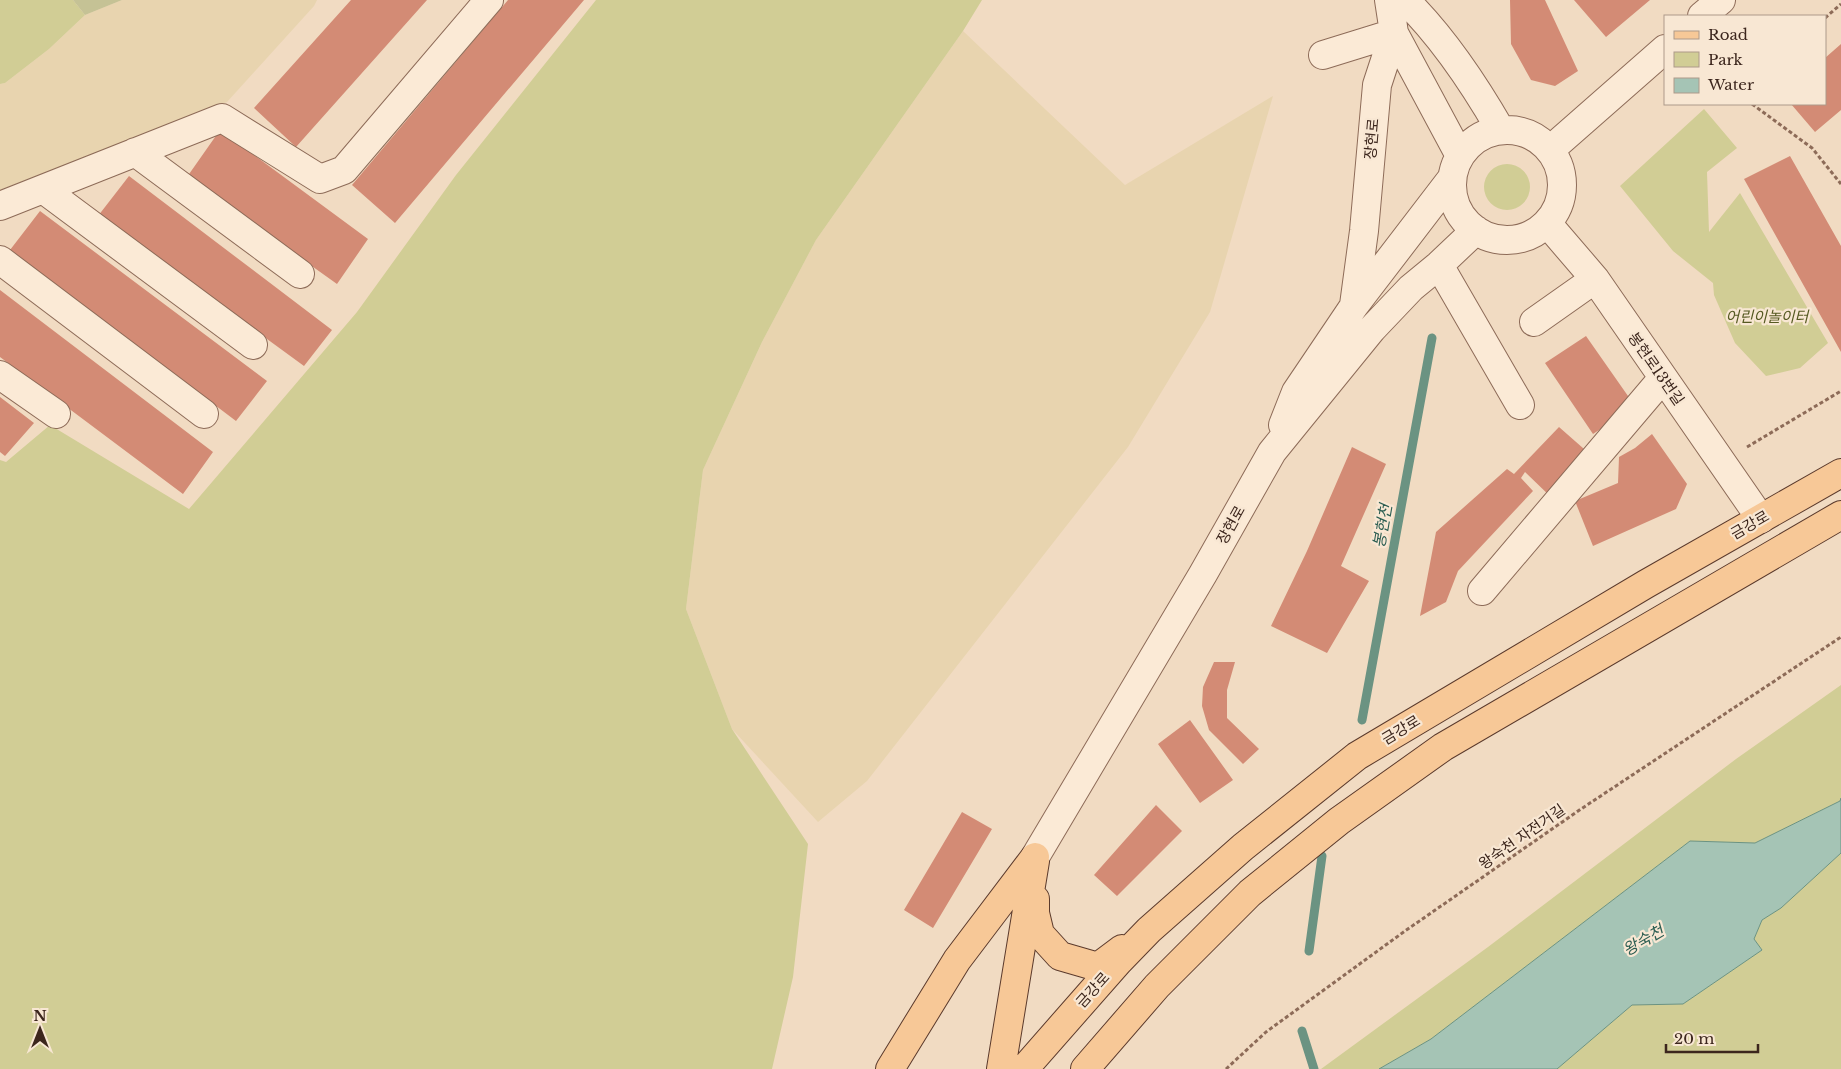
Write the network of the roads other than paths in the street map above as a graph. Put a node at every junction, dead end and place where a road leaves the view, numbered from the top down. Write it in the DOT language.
graph roads {
  1 [pos="489,0"];
  2 [pos="1389,0"];
  3 [pos="1405,0"];
  4 [pos="1721,0"];
  5 [pos="1703,15"];
  6 [pos="1394,33"];
  7 [pos="1664,50"];
  8 [pos="1323,55"];
  9 [pos="1500,129"];
  10 [pos="1550,150"];
  11 [pos="135,152"];
  12 [pos="1456,167"];
  13 [pos="43,189"];
  14 [pos="0,206"];
  15 [pos="1547,223"];
  16 [pos="1476,230"];
  17 [pos="0,260"];
  18 [pos="1439,265"];
  19 [pos="300,274"];
  20 [pos="1595,279"];
  21 [pos="1354,306"];
  22 [pos="1534,322"];
  23 [pos="253,346"];
  24 [pos="0,375"];
  25 [pos="1662,379"];
  26 [pos="1520,405"];
  27 [pos="56,414"];
  28 [pos="204,414"];
  29 [pos="1272,452"];
  30 [pos="1841,473"];
  31 [pos="1841,515"];
  32 [pos="1761,519"];
  33 [pos="1482,591"];
  34 [pos="1035,857"];
  35 [pos="1149,930"];
  36 [pos="890,1069"];
  37 [pos="1001,1069"];
  38 [pos="1024,1069"];
  39 [pos="1085,1069"];
  1 -- 11 [label="street"];
  2 -- 6 [label="street"];
  3 -- 9 [label="street"];
  4 -- 5 [label="street"];
  6 -- 8 [label="street"];
  6 -- 12 [label="street"];
  6 -- 21 [label="street, 장현로"];
  7 -- 10 [label="street"];
  9 -- 10 [label="street"];
  9 -- 12 [label="street"];
  10 -- 15 [label="street"];
  11 -- 13 [label="street"];
  11 -- 19 [label="street"];
  12 -- 16 [label="street"];
  12 -- 21 [label="street"];
  13 -- 14 [label="street"];
  13 -- 23 [label="street"];
  15 -- 16 [label="street"];
  15 -- 20 [label="street, 봉현로13번길"];
  16 -- 18 [label="street, 장현로"];
  17 -- 28 [label="street"];
  18 -- 26 [label="street"];
  18 -- 29 [label="street, 장현로"];
  20 -- 22 [label="street"];
  20 -- 25 [label="street, 봉현로13번길"];
  21 -- 29 [label="street"];
  24 -- 27 [label="street"];
  25 -- 32 [label="street, 봉현로13번길"];
  25 -- 33 [label="street"];
  29 -- 34 [label="street, 장현로"];
  30 -- 32 [label="main road, 금강로"];
  31 -- 39 [label="main road"];
  32 -- 35 [label="main road, 금강로"];
  34 -- 35 [label="main road"];
  34 -- 36 [label="main road"];
  34 -- 37 [label="main road"];
  35 -- 38 [label="main road, 금강로"];
}
